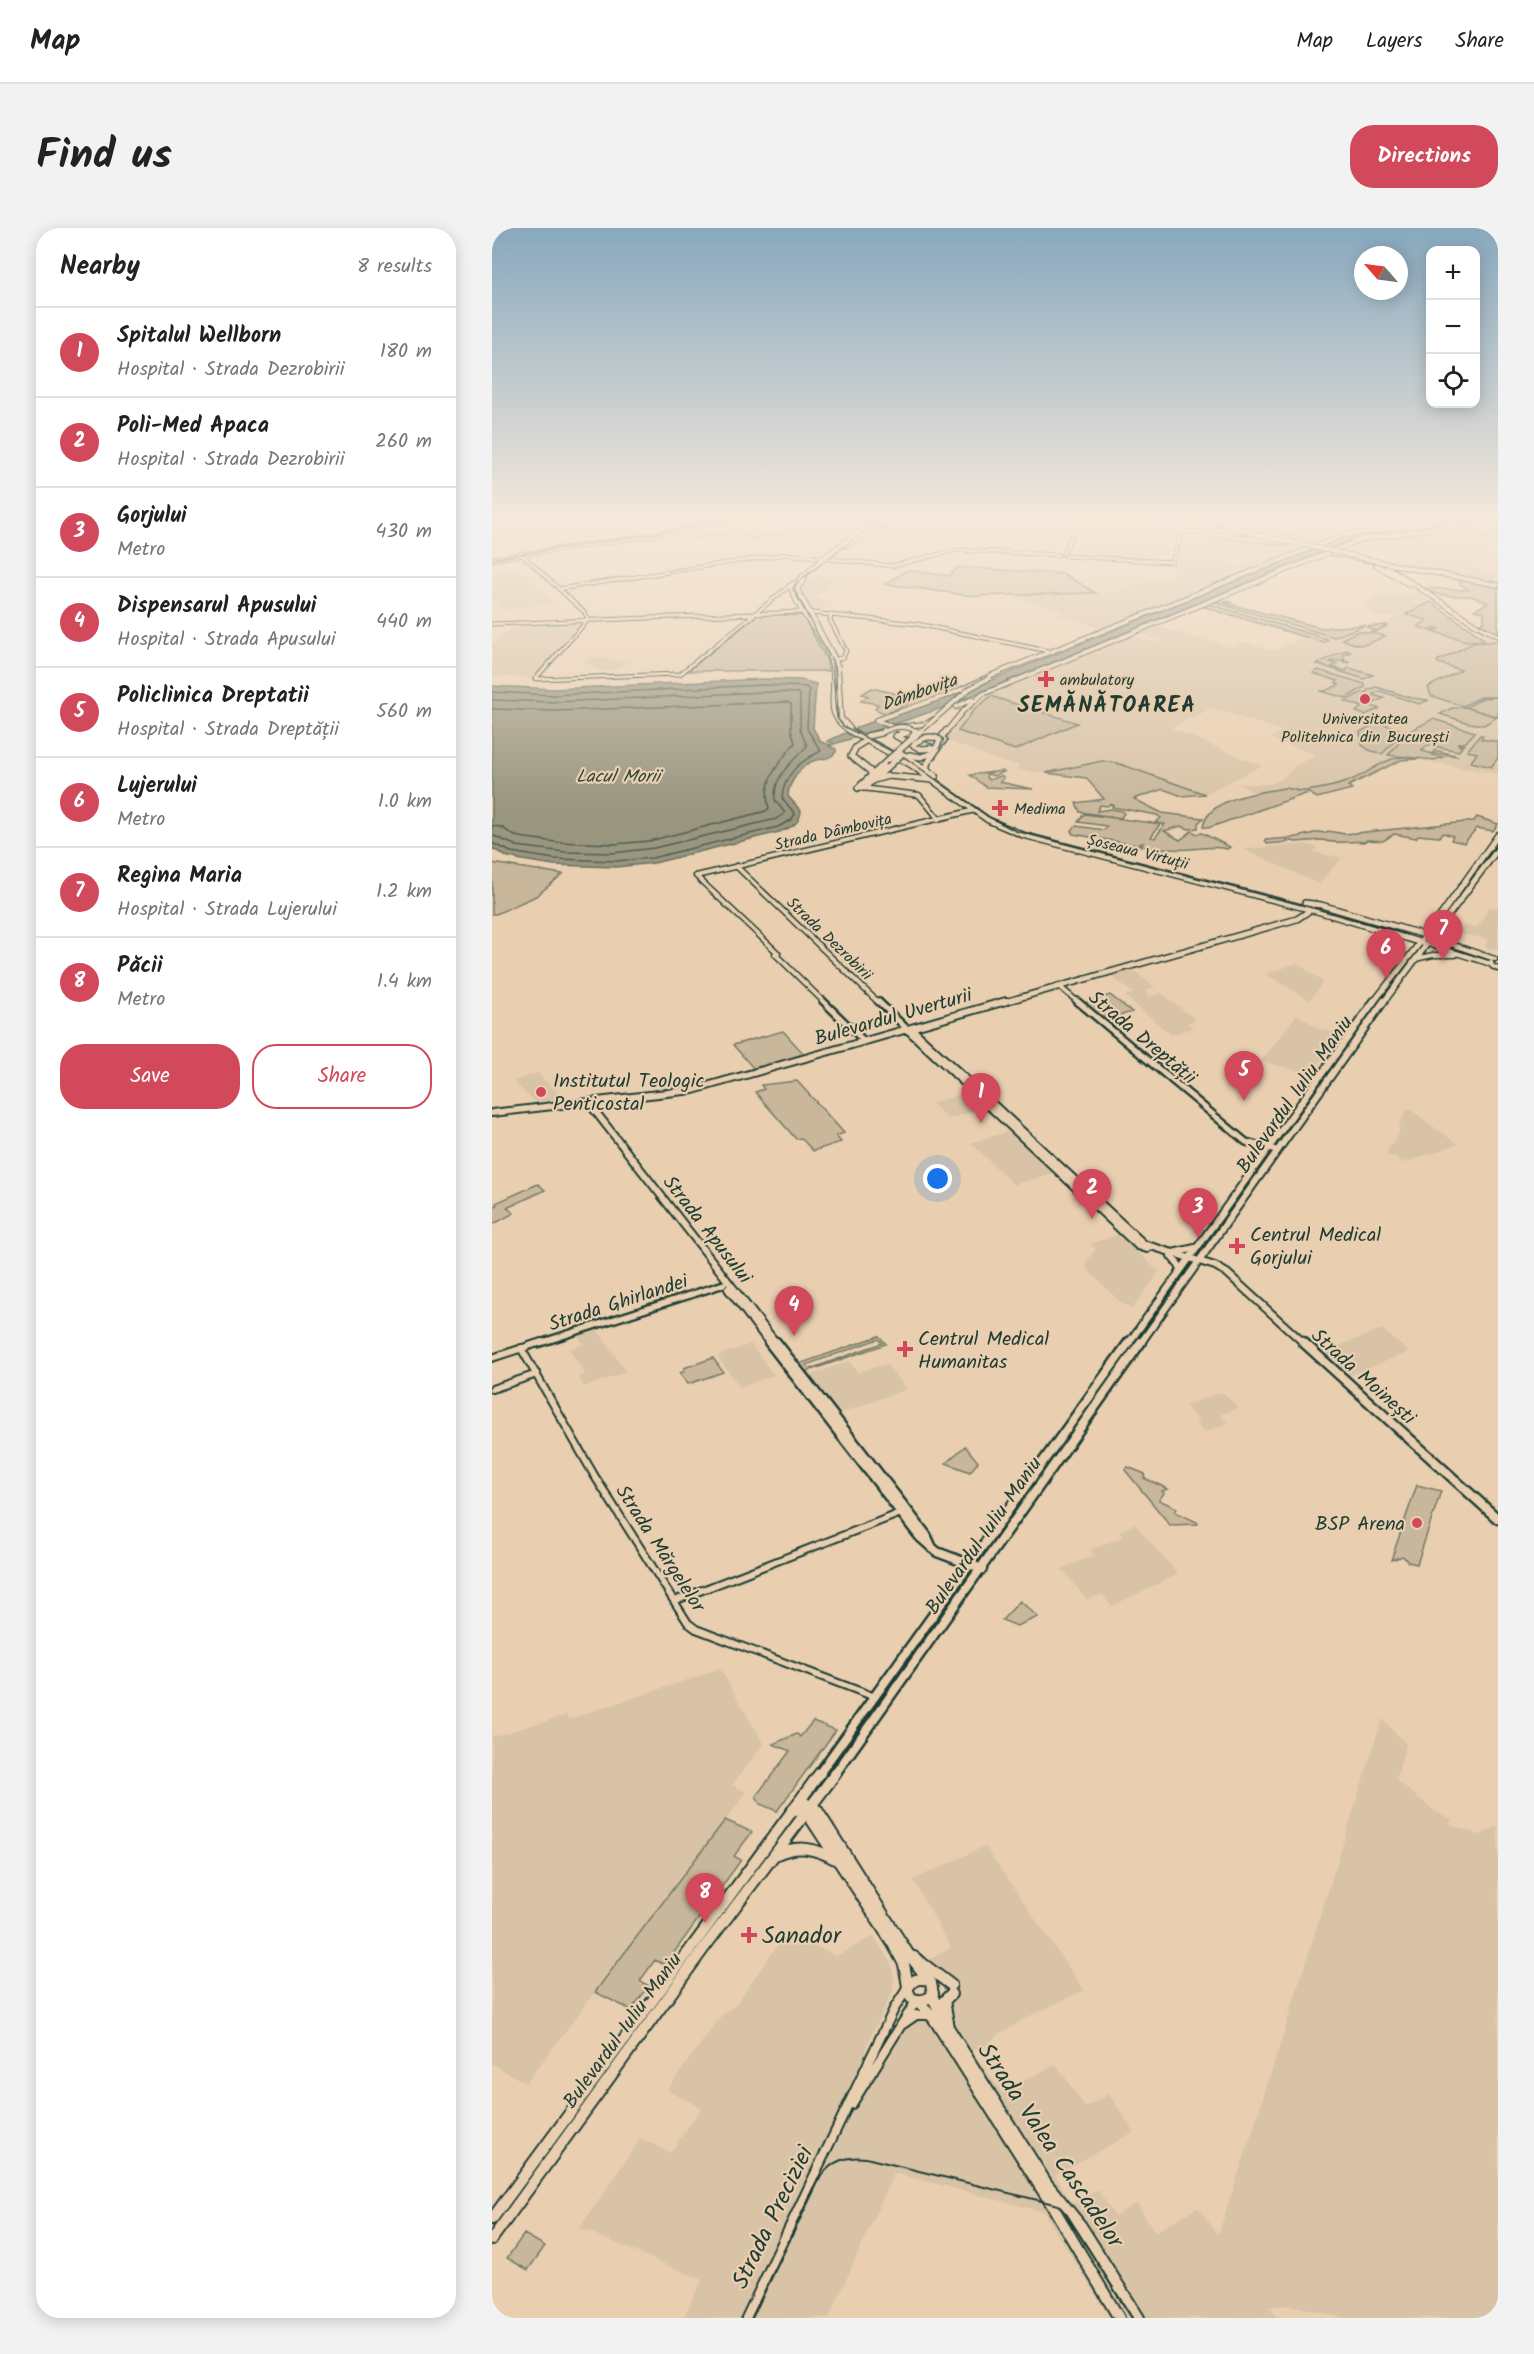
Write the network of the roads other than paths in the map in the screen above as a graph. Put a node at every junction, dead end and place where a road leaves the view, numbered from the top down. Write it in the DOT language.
graph roads {
  1 [pos="587,617"];
  2 [pos="661,617"];
  3 [pos="750,617"];
  4 [pos="805,617"];
  5 [pos="812,617"];
  6 [pos="831,617"];
  7 [pos="846,617"];
  8 [pos="1142,617"];
  9 [pos="1171,617"];
  10 [pos="1457,617"];
  11 [pos="1463,617"];
  12 [pos="588,620"];
  13 [pos="492,624"];
  14 [pos="1498,638"];
  15 [pos="846,649"];
  16 [pos="1054,652"];
  17 [pos="835,659"];
  18 [pos="1032,661"];
  19 [pos="983,694"];
  20 [pos="936,718"];
  21 [pos="892,727"];
  22 [pos="849,729"];
  23 [pos="881,733"];
  24 [pos="906,733"];
  25 [pos="865,738"];
  26 [pos="941,738"];
  27 [pos="913,741"];
  28 [pos="934,741"];
  29 [pos="862,744"];
  30 [pos="880,744"];
  31 [pos="938,746"];
  32 [pos="906,755"];
  33 [pos="889,759"];
  34 [pos="930,760"];
  35 [pos="862,765"];
  36 [pos="886,768"];
  37 [pos="925,771"];
  38 [pos="890,776"];
  39 [pos="872,779"];
  40 [pos="918,779"];
  41 [pos="933,780"];
  42 [pos="861,788"];
  43 [pos="874,790"];
  44 [pos="975,810"];
  45 [pos="939,819"];
  46 [pos="1498,835"];
  47 [pos="1498,849"];
  48 [pos="736,866"];
  49 [pos="1297,906"];
  50 [pos="1311,907"];
  51 [pos="1324,912"];
  52 [pos="1336,914"];
  53 [pos="1297,919"];
  54 [pos="1430,929"];
  55 [pos="1438,931"];
  56 [pos="1407,934"];
  57 [pos="1425,935"];
  58 [pos="1433,938"];
  59 [pos="1419,942"];
  60 [pos="1428,944"];
  61 [pos="1450,944"];
  62 [pos="1413,949"];
  63 [pos="1466,956"];
  64 [pos="1415,959"];
  65 [pos="1497,959"];
  66 [pos="1491,965"];
  67 [pos="1498,969"];
  68 [pos="1498,975"];
  69 [pos="1059,986"];
  70 [pos="907,1029"];
  71 [pos="864,1041"];
  72 [pos="588,1102"];
  73 [pos="492,1113"];
  74 [pos="1267,1148"];
  75 [pos="1276,1150"];
  76 [pos="635,1166"];
  77 [pos="650,1185"];
  78 [pos="1195,1248"];
  79 [pos="1172,1255"];
  80 [pos="1187,1259"];
  81 [pos="1201,1260"];
  82 [pos="1181,1268"];
  83 [pos="726,1283"];
  84 [pos="1140,1326"];
  85 [pos="1150,1330"];
  86 [pos="521,1348"];
  87 [pos="492,1358"];
  88 [pos="537,1374"];
  89 [pos="492,1389"];
  90 [pos="1083,1407"];
  91 [pos="1093,1410"];
  92 [pos="904,1512"];
  93 [pos="1498,1519"];
  94 [pos="971,1565"];
  95 [pos="982,1569"];
  96 [pos="674,1601"];
  97 [pos="876,1697"];
  98 [pos="797,1804"];
  99 [pos="809,1810"];
  100 [pos="771,1857"];
  101 [pos="840,1862"];
  102 [pos="907,1952"];
  103 [pos="928,1980"];
  104 [pos="908,1988"];
  105 [pos="932,1995"];
  106 [pos="917,2001"];
  107 [pos="931,2015"];
  108 [pos="897,2029"];
  109 [pos="952,2033"];
  110 [pos="855,2095"];
  111 [pos="492,2219"];
  112 [pos="492,2240"];
  113 [pos="746,2318"];
  114 [pos="1119,2318"];
  115 [pos="1139,2318"];
  1 -- 12 [label="street"];
  2 -- 12 [label="street"];
  3 -- 12 [label="street"];
  4 -- 22 [label="main road"];
  5 -- 17 [label="main road"];
  6 -- 15 [label="street"];
  7 -- 16 [label="street"];
  8 -- 16 [label="main road"];
  9 -- 19 [label="main road"];
  10 -- 14 [label="main road, bridge"];
  11 -- 14 [label="main road"];
  12 -- 13 [label="street"];
  15 -- 17 [label="street"];
  16 -- 18 [label="main road"];
  17 -- 22 [label="main road"];
  18 -- 20 [label="main road, bridge"];
  18 -- 21 [label="main road"];
  19 -- 26 [label="main road"];
  19 -- 27 [label="main road, bridge"];
  20 -- 21 [label="main road, bridge"];
  20 -- 27 [label="main road, bridge"];
  21 -- 23 [label="main road, bridge"];
  21 -- 24 [label="main road"];
  21 -- 27 [label="main road, bridge"];
  22 -- 25 [label="main road, Șoseaua Virtuții"];
  23 -- 25 [label="main road"];
  23 -- 30 [label="main road"];
  24 -- 28 [label="main road"];
  24 -- 31 [label="main road"];
  25 -- 29 [label="main road"];
  25 -- 30 [label="main road, Șoseaua Virtuții"];
  26 -- 28 [label="main road"];
  26 -- 31 [label="main road"];
  27 -- 31 [label="main road, bridge"];
  27 -- 33 [label="main road, bridge"];
  27 -- 36 [label="main road, bridge"];
  28 -- 31 [label="main road"];
  29 -- 30 [label="main road"];
  29 -- 35 [label="main road"];
  30 -- 32 [label="main road, Șoseaua Virtuții"];
  30 -- 37 [label="main road, Șoseaua Virtuții"];
  31 -- 32 [label="main road"];
  31 -- 34 [label="main road"];
  32 -- 34 [label="main road"];
  32 -- 37 [label="main road, Șoseaua Virtuții"];
  33 -- 35 [label="main road"];
  33 -- 39 [label="main road"];
  34 -- 37 [label="main road"];
  35 -- 39 [label="main road"];
  36 -- 38 [label="main road"];
  36 -- 39 [label="main road"];
  37 -- 40 [label="main road"];
  37 -- 41 [label="main road, Șoseaua Virtuții"];
  37 -- 50 [label="main road, Șoseaua Virtuții"];
  38 -- 39 [label="main road"];
  38 -- 40 [label="main road"];
  39 -- 42 [label="main road"];
  39 -- 43 [label="main road"];
  40 -- 41 [label="main road"];
  41 -- 44 [label="main road, Șoseaua Virtuții"];
  42 -- 43 [label="street"];
  43 -- 45 [label="street"];
  44 -- 45 [label="street, Strada Dâmbovița"];
  44 -- 49 [label="main road, Șoseaua Virtuții"];
  45 -- 48 [label="street, Strada Dâmbovița"];
  46 -- 54 [label="main road, Bulevardul Iuliu Maniu"];
  47 -- 55 [label="main road, Bulevardul Iuliu Maniu"];
  48 -- 70 [label="street, Strada Dezrobirii"];
  48 -- 71 [label="street, Strada Dâmbovița"];
  49 -- 50 [label="main road, Șoseaua Virtuții"];
  49 -- 53 [label="main road"];
  50 -- 51 [label="main road, Șoseaua Virtuții"];
  50 -- 52 [label="main road"];
  50 -- 53 [label="main road, Bulevardul Uverturii"];
  50 -- 56 [label="main road, Șoseaua Virtuții"];
  51 -- 52 [label="main road"];
  51 -- 53 [label="main road"];
  51 -- 56 [label="main road, Șoseaua Virtuții"];
  52 -- 56 [label="main road"];
  53 -- 69 [label="main road, Bulevardul Uverturii"];
  54 -- 56 [label="main road"];
  54 -- 57 [label="main road, Bulevardul Iuliu Maniu"];
  55 -- 58 [label="main road, Bulevardul Iuliu Maniu"];
  55 -- 61 [label="street"];
  56 -- 57 [label="main road, Șoseaua Virtuții"];
  56 -- 59 [label="main road, Șoseaua Virtuții"];
  56 -- 62 [label="main road"];
  57 -- 58 [label="main road, Șoseaua Virtuții"];
  57 -- 59 [label="main road, Bulevardul Iuliu Maniu"];
  58 -- 60 [label="main road, Bulevardul Iuliu Maniu"];
  58 -- 61 [label="street"];
  59 -- 60 [label="main road, Șoseaua Virtuții"];
  59 -- 62 [label="main road, Bulevardul Iuliu Maniu"];
  60 -- 63 [label="street"];
  60 -- 64 [label="main road, Bulevardul Iuliu Maniu"];
  61 -- 65 [label="street"];
  62 -- 74 [label="main road, Bulevardul Iuliu Maniu"];
  63 -- 64 [label="street"];
  63 -- 66 [label="street"];
  64 -- 75 [label="main road, Bulevardul Iuliu Maniu"];
  65 -- 66 [label="street"];
  66 -- 67 [label="street"];
  66 -- 68 [label="street"];
  69 -- 70 [label="main road, Bulevardul Uverturii"];
  69 -- 74 [label="street, Strada Dreptății"];
  70 -- 71 [label="main road, Bulevardul Uverturii"];
  70 -- 79 [label="main road, Strada Dezrobirii"];
  71 -- 72 [label="main road, Bulevardul Uverturii"];
  72 -- 73 [label="main road, Bulevardul Uverturii"];
  72 -- 76 [label="main road, Strada Apusului"];
  74 -- 75 [label="street, Strada Dreptății"];
  74 -- 78 [label="main road, Bulevardul Iuliu Maniu"];
  75 -- 81 [label="main road, Bulevardul Iuliu Maniu"];
  76 -- 77 [label="main road, Strada Apusului"];
  77 -- 83 [label="main road, Strada Apusului"];
  78 -- 79 [label="main road"];
  78 -- 80 [label="main road, Bulevardul Iuliu Maniu"];
  79 -- 80 [label="main road, Strada Dezrobirii"];
  79 -- 82 [label="main road"];
  80 -- 81 [label="main road, Strada Dezrobirii"];
  80 -- 82 [label="main road, Bulevardul Iuliu Maniu"];
  81 -- 85 [label="main road, Bulevardul Iuliu Maniu"];
  81 -- 93 [label="main road, Strada Moinești"];
  82 -- 84 [label="main road, Bulevardul Iuliu Maniu"];
  83 -- 86 [label="street, Strada Ghirlandei"];
  83 -- 92 [label="main road, Strada Apusului"];
  84 -- 85 [label="main road"];
  84 -- 90 [label="main road, Bulevardul Iuliu Maniu"];
  85 -- 91 [label="main road, Bulevardul Iuliu Maniu"];
  86 -- 87 [label="street, Strada Ghirlandei"];
  86 -- 88 [label="street, Strada Mărgelelor"];
  88 -- 89 [label="street"];
  88 -- 96 [label="street, Strada Mărgelelor"];
  90 -- 91 [label="main road"];
  90 -- 94 [label="main road, Bulevardul Iuliu Maniu"];
  91 -- 95 [label="main road, Bulevardul Iuliu Maniu"];
  92 -- 94 [label="main road, Strada Apusului"];
  92 -- 96 [label="street"];
  94 -- 95 [label="main road, Strada Apusului"];
  94 -- 97 [label="main road, Bulevardul Iuliu Maniu"];
  95 -- 99 [label="main road, Bulevardul Iuliu Maniu"];
  96 -- 97 [label="street, Strada Mărgelelor"];
  97 -- 98 [label="main road, Bulevardul Iuliu Maniu"];
  98 -- 99 [label="main road"];
  98 -- 111 [label="main road, Bulevardul Iuliu Maniu"];
  99 -- 100 [label="main road, Bulevardul Iuliu Maniu"];
  99 -- 101 [label="main road"];
  99 -- 102 [label="main road"];
  100 -- 101 [label="main road"];
  100 -- 112 [label="main road, Bulevardul Iuliu Maniu"];
  101 -- 104 [label="main road"];
  102 -- 103 [label="main road"];
  102 -- 109 [label="main road"];
  103 -- 104 [label="main road"];
  103 -- 105 [label="main road"];
  104 -- 106 [label="main road"];
  104 -- 110 [label="street, Strada Preciziei"];
  105 -- 106 [label="main road"];
  105 -- 109 [label="main road, Strada Valea Cascadelor"];
  106 -- 107 [label="main road, Strada Valea Cascadelor"];
  106 -- 108 [label="street, Strada Preciziei"];
  107 -- 108 [label="street"];
  107 -- 114 [label="main road, Strada Valea Cascadelor"];
  108 -- 110 [label="street, Strada Preciziei"];
  109 -- 115 [label="main road, Strada Valea Cascadelor"];
  110 -- 113 [label="street, Strada Preciziei"];
}
